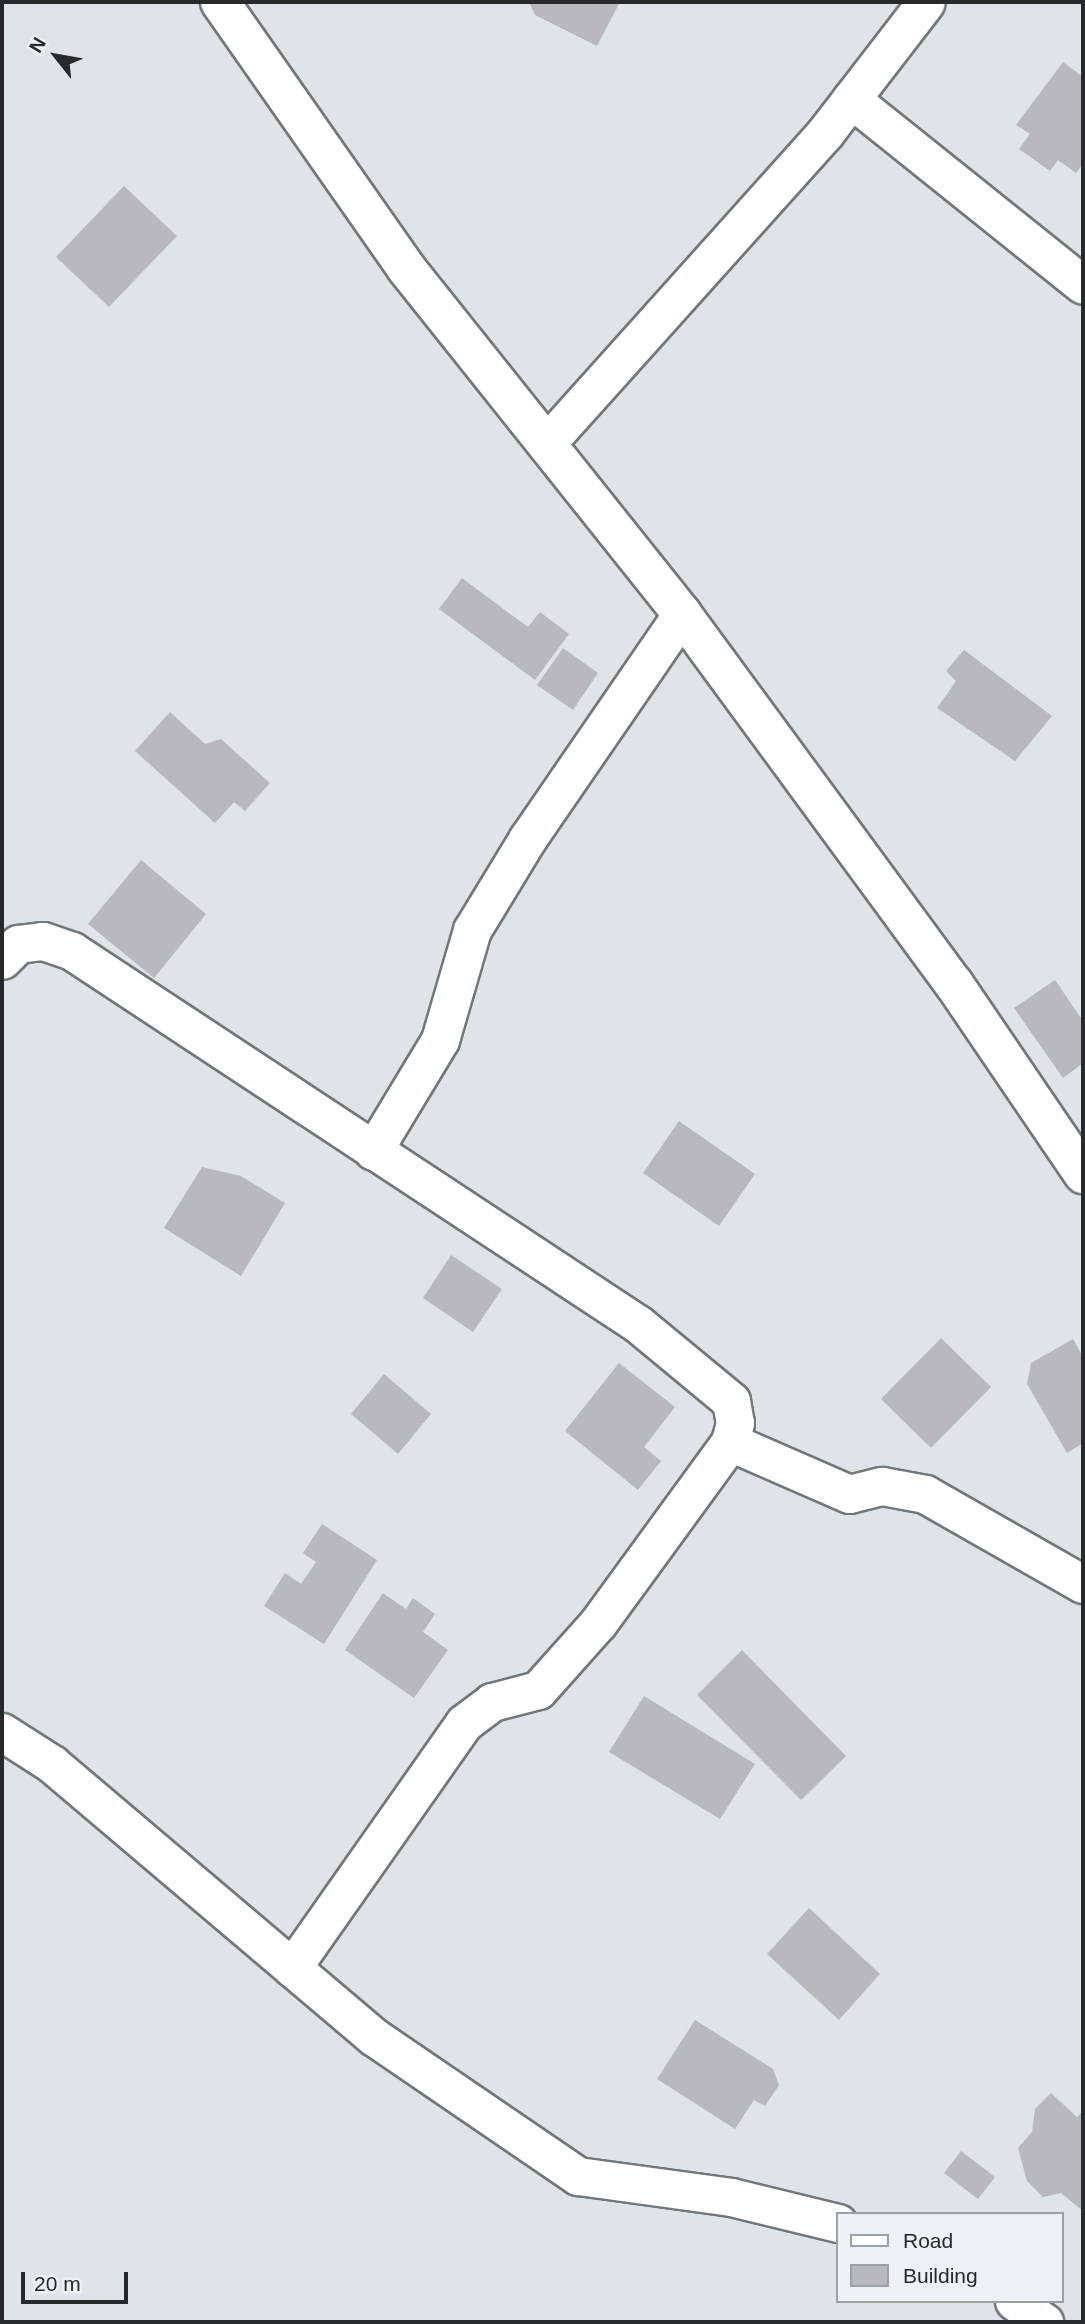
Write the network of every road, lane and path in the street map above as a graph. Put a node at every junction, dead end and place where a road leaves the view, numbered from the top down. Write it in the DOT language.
graph roads {
  1 [pos="220,2"];
  2 [pos="926,2"];
  3 [pos="851,99"];
  4 [pos="1083,285"];
  5 [pos="546,444"];
  6 [pos="682,614"];
  7 [pos="2,960"];
  8 [pos="373,1151"];
  9 [pos="1083,1174"];
  10 [pos="730,1442"];
  11 [pos="1083,1584"];
  12 [pos="2,1732"];
  13 [pos="292,1968"];
  14 [pos="836,2223"];
  15 [pos="1017,2303"];
  16 [pos="1044,2322"];
  1 -- 5 [label="street"];
  2 -- 3 [label="street"];
  3 -- 4 [label="street"];
  3 -- 5 [label="street"];
  5 -- 6 [label="street"];
  6 -- 8 [label="street"];
  6 -- 9 [label="street"];
  7 -- 8 [label="street"];
  8 -- 10 [label="street"];
  10 -- 11 [label="street"];
  10 -- 13 [label="street"];
  12 -- 13 [label="street"];
  13 -- 14 [label="street"];
  15 -- 16 [label="street"];
}
